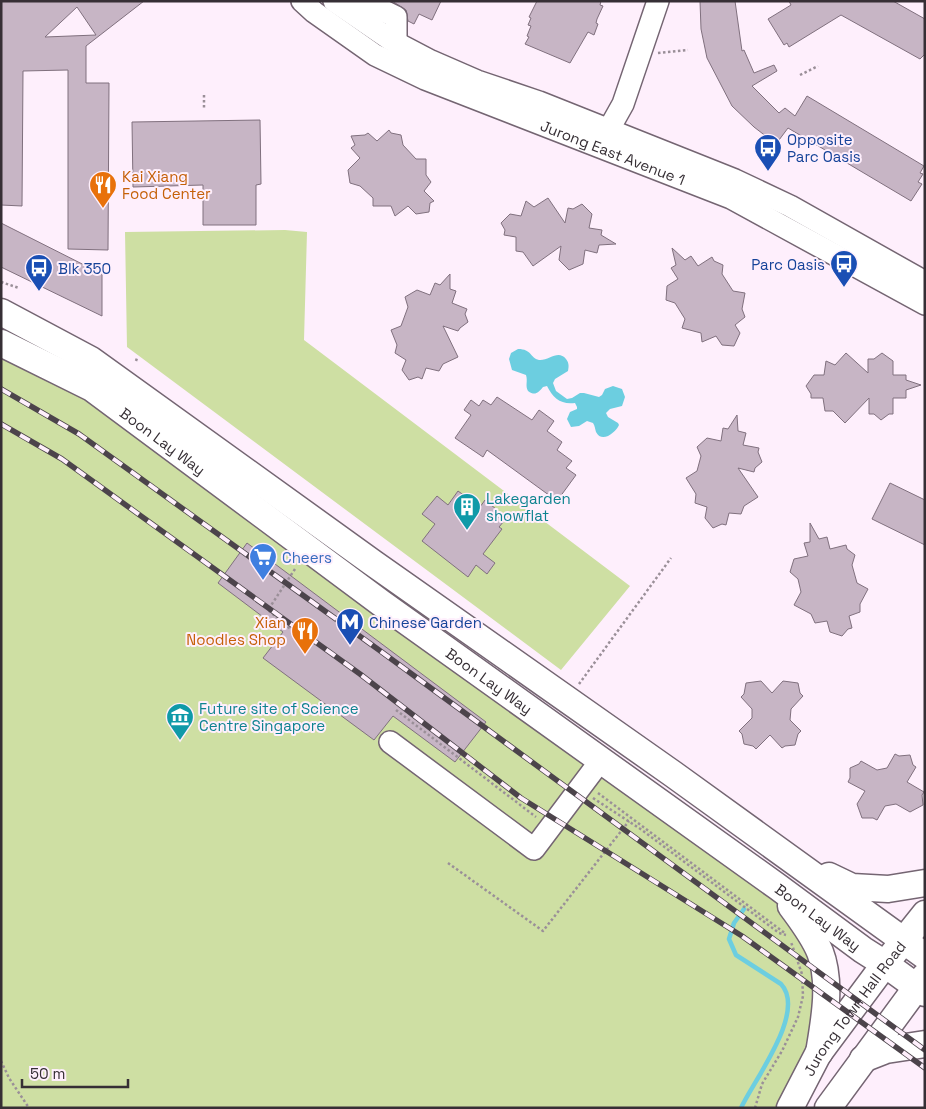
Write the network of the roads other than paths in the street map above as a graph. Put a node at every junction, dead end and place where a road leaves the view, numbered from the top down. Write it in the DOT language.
graph roads {
  1 [pos="302,1"];
  2 [pos="334,1"];
  3 [pos="364,1"];
  4 [pos="658,1"];
  5 [pos="396,43"];
  6 [pos="612,140"];
  7 [pos="888,273"];
  8 [pos="925,282"];
  9 [pos="925,304"];
  10 [pos="1,312"];
  11 [pos="1,343"];
  12 [pos="390,742"];
  13 [pos="601,760"];
  14 [pos="785,855"];
  15 [pos="925,883"];
  16 [pos="778,887"];
  17 [pos="925,914"];
  18 [pos="915,948"];
  19 [pos="885,964"];
  20 [pos="922,985"];
  21 [pos="925,1044"];
  22 [pos="818,1054"];
  23 [pos="863,1059"];
  24 [pos="790,1108"];
  25 [pos="828,1108"];
  1 -- 6 [label="street, Jurong East Avenue 1"];
  2 -- 5 [label="street, Jurong East Avenue 1"];
  3 -- 5 [label="street"];
  4 -- 6 [label="street"];
  5 -- 6 [label="street, Jurong East Avenue 1"];
  6 -- 7 [label="street, Jurong East Avenue 1"];
  7 -- 8 [label="street, Jurong East Avenue 1"];
  7 -- 9 [label="street, Jurong East Avenue 1"];
  10 -- 14 [label="main road, Boon Lay Way"];
  11 -- 13 [label="main road, Boon Lay Way"];
  12 -- 13 [label="street"];
  13 -- 16 [label="main road, Boon Lay Way"];
  14 -- 15 [label="main road"];
  14 -- 18 [label="main road, Boon Lay Way"];
  16 -- 19 [label="main road, Boon Lay Way"];
  16 -- 22 [label="main road"];
  17 -- 18 [label="main road, Jurong Town Hall Road"];
  18 -- 19 [label="main road, Jurong Town Hall Road"];
  19 -- 20 [label="main road, Boon Lay Way"];
  19 -- 22 [label="main road, Jurong Town Hall Road"];
  20 -- 23 [label="main road"];
  21 -- 23 [label="main road"];
  22 -- 24 [label="main road, Jurong Town Hall Road"];
  23 -- 25 [label="main road"];
}
